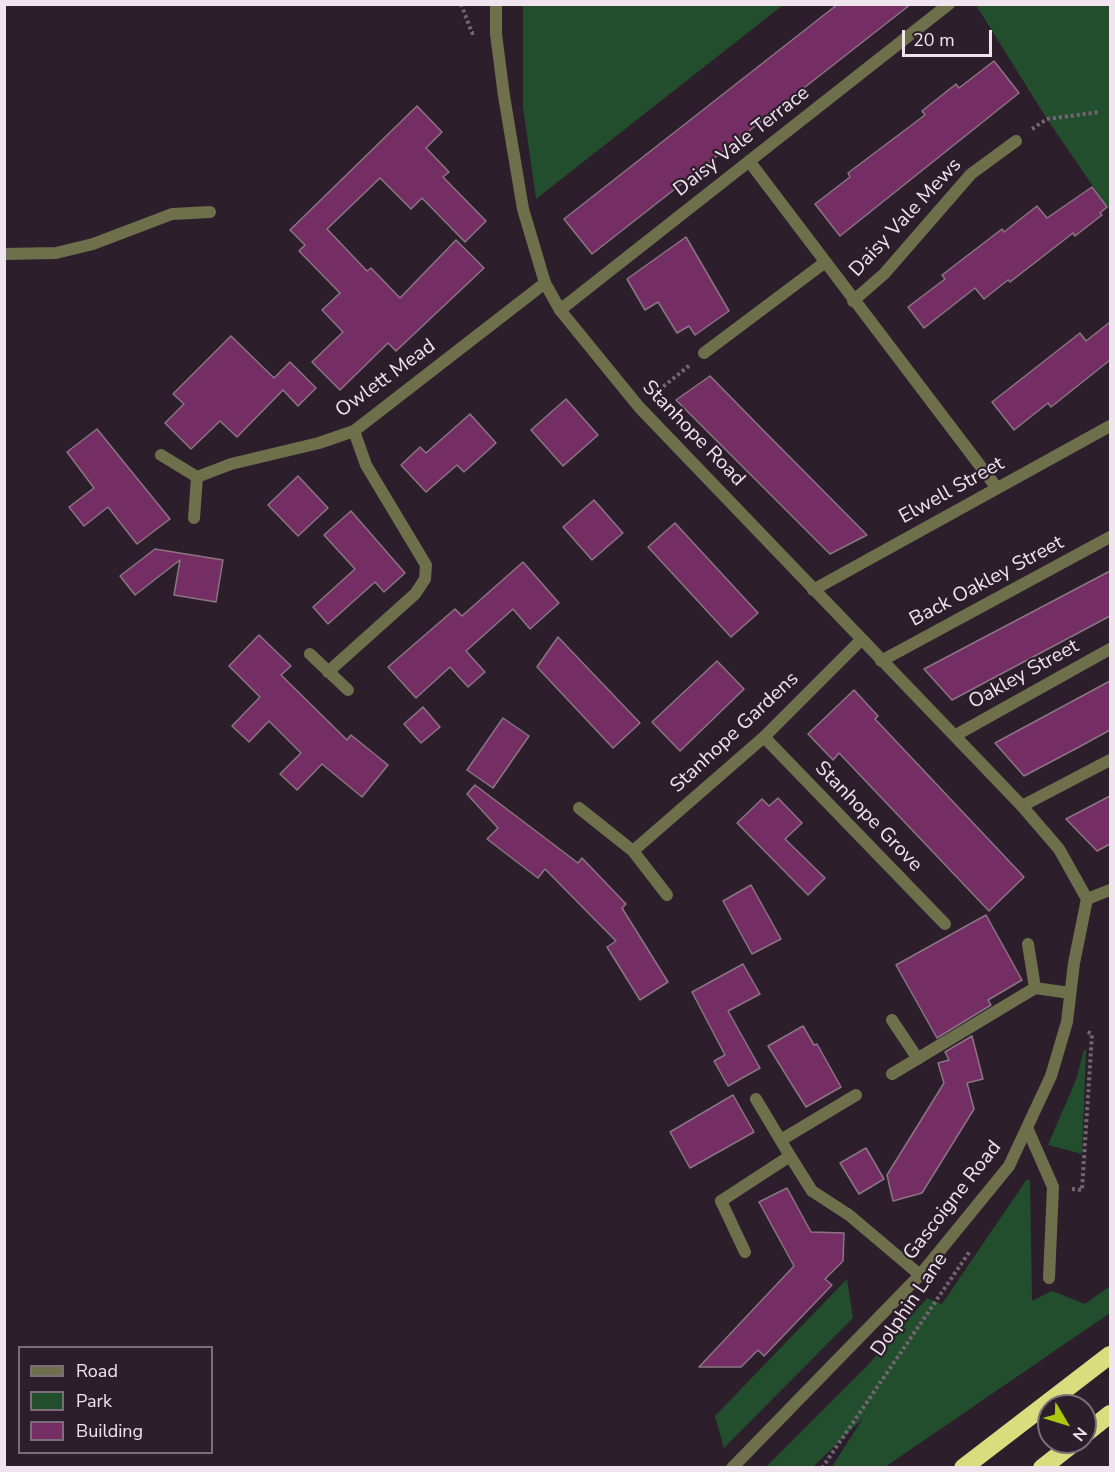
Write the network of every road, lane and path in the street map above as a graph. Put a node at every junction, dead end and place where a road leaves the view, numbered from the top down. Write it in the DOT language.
graph roads {
  1 [pos="496,4"];
  2 [pos="949,4"];
  3 [pos="1100,112"];
  4 [pos="1016,141"];
  5 [pos="749,161"];
  6 [pos="210,212"];
  7 [pos="4,254"];
  8 [pos="824,263"];
  9 [pos="545,284"];
  10 [pos="854,301"];
  11 [pos="560,310"];
  12 [pos="704,353"];
  13 [pos="639,407"];
  14 [pos="1110,426"];
  15 [pos="354,431"];
  16 [pos="161,455"];
  17 [pos="196,477"];
  18 [pos="997,488"];
  19 [pos="194,518"];
  20 [pos="1110,537"];
  21 [pos="813,590"];
  22 [pos="861,640"];
  23 [pos="1110,650"];
  24 [pos="310,654"];
  25 [pos="881,661"];
  26 [pos="328,672"];
  27 [pos="348,690"];
  28 [pos="956,735"];
  29 [pos="764,737"];
  30 [pos="1110,760"];
  31 [pos="1022,806"];
  32 [pos="579,808"];
  33 [pos="633,851"];
  34 [pos="1110,890"];
  35 [pos="666,895"];
  36 [pos="1087,899"];
  37 [pos="945,924"];
  38 [pos="1028,944"];
  39 [pos="1035,988"];
  40 [pos="1070,993"];
  41 [pos="892,1020"];
  42 [pos="1067,1022"];
  43 [pos="918,1059"];
  44 [pos="892,1074"];
  45 [pos="856,1095"];
  46 [pos="756,1099"];
  47 [pos="1028,1130"];
  48 [pos="781,1140"];
  49 [pos="790,1156"];
  50 [pos="1053,1187"];
  51 [pos="971,1250"];
  52 [pos="746,1252"];
  53 [pos="920,1275"];
  54 [pos="1049,1278"];
  55 [pos="1110,1355"];
  56 [pos="1110,1414"];
  57 [pos="1097,1424"];
  58 [pos="1059,1454"];
  59 [pos="732,1467"];
  60 [pos="822,1467"];
  61 [pos="963,1467"];
  62 [pos="1042,1467"];
  1 -- 9 [label="street, Stanhope Road"];
  2 -- 5 [label="street, Daisy Vale Terrace"];
  3 -- 4 [label="path"];
  4 -- 10 [label="street, Daisy Vale Mews"];
  5 -- 8 [label="street"];
  5 -- 11 [label="street, Daisy Vale Terrace"];
  6 -- 7 [label="street"];
  8 -- 10 [label="street"];
  8 -- 12 [label="street"];
  9 -- 11 [label="street, Stanhope Road"];
  9 -- 15 [label="street, Owlett Mead"];
  10 -- 18 [label="street"];
  11 -- 13 [label="street, Stanhope Road"];
  12 -- 13 [label="path"];
  13 -- 21 [label="street, Stanhope Road"];
  14 -- 18 [label="street, Elwell Street"];
  15 -- 17 [label="street, Owlett Mead"];
  15 -- 26 [label="street"];
  16 -- 17 [label="street"];
  17 -- 19 [label="street"];
  18 -- 21 [label="street, Elwell Street"];
  20 -- 25 [label="street, Back Oakley Street"];
  21 -- 22 [label="street, Stanhope Road"];
  22 -- 25 [label="street, Stanhope Road"];
  22 -- 29 [label="street, Stanhope Gardens"];
  23 -- 28 [label="street, Oakley Street"];
  24 -- 26 [label="street"];
  25 -- 28 [label="street, Stanhope Road"];
  26 -- 27 [label="street"];
  28 -- 31 [label="street, Stanhope Road"];
  29 -- 33 [label="street, Stanhope Gardens"];
  29 -- 37 [label="street, Stanhope Grove"];
  30 -- 31 [label="street"];
  31 -- 36 [label="street"];
  32 -- 33 [label="street"];
  33 -- 35 [label="street"];
  34 -- 36 [label="street"];
  36 -- 40 [label="street, Gascoigne Road"];
  38 -- 39 [label="street"];
  39 -- 40 [label="street"];
  39 -- 43 [label="street"];
  40 -- 42 [label="street, Gascoigne Road"];
  41 -- 43 [label="street"];
  42 -- 47 [label="street, Gascoigne Road"];
  42 -- 50 [label="path"];
  43 -- 44 [label="street"];
  45 -- 48 [label="street"];
  46 -- 48 [label="street"];
  47 -- 50 [label="street"];
  47 -- 53 [label="street, Gascoigne Road"];
  48 -- 49 [label="street"];
  49 -- 52 [label="street"];
  49 -- 53 [label="street"];
  50 -- 54 [label="street"];
  51 -- 60 [label="path, Dolphin Lane"];
  53 -- 59 [label="street, Gascoigne Road"];
  55 -- 61 [label="highway"];
  56 -- 57 [label="highway"];
  58 -- 62 [label="highway"];
}
